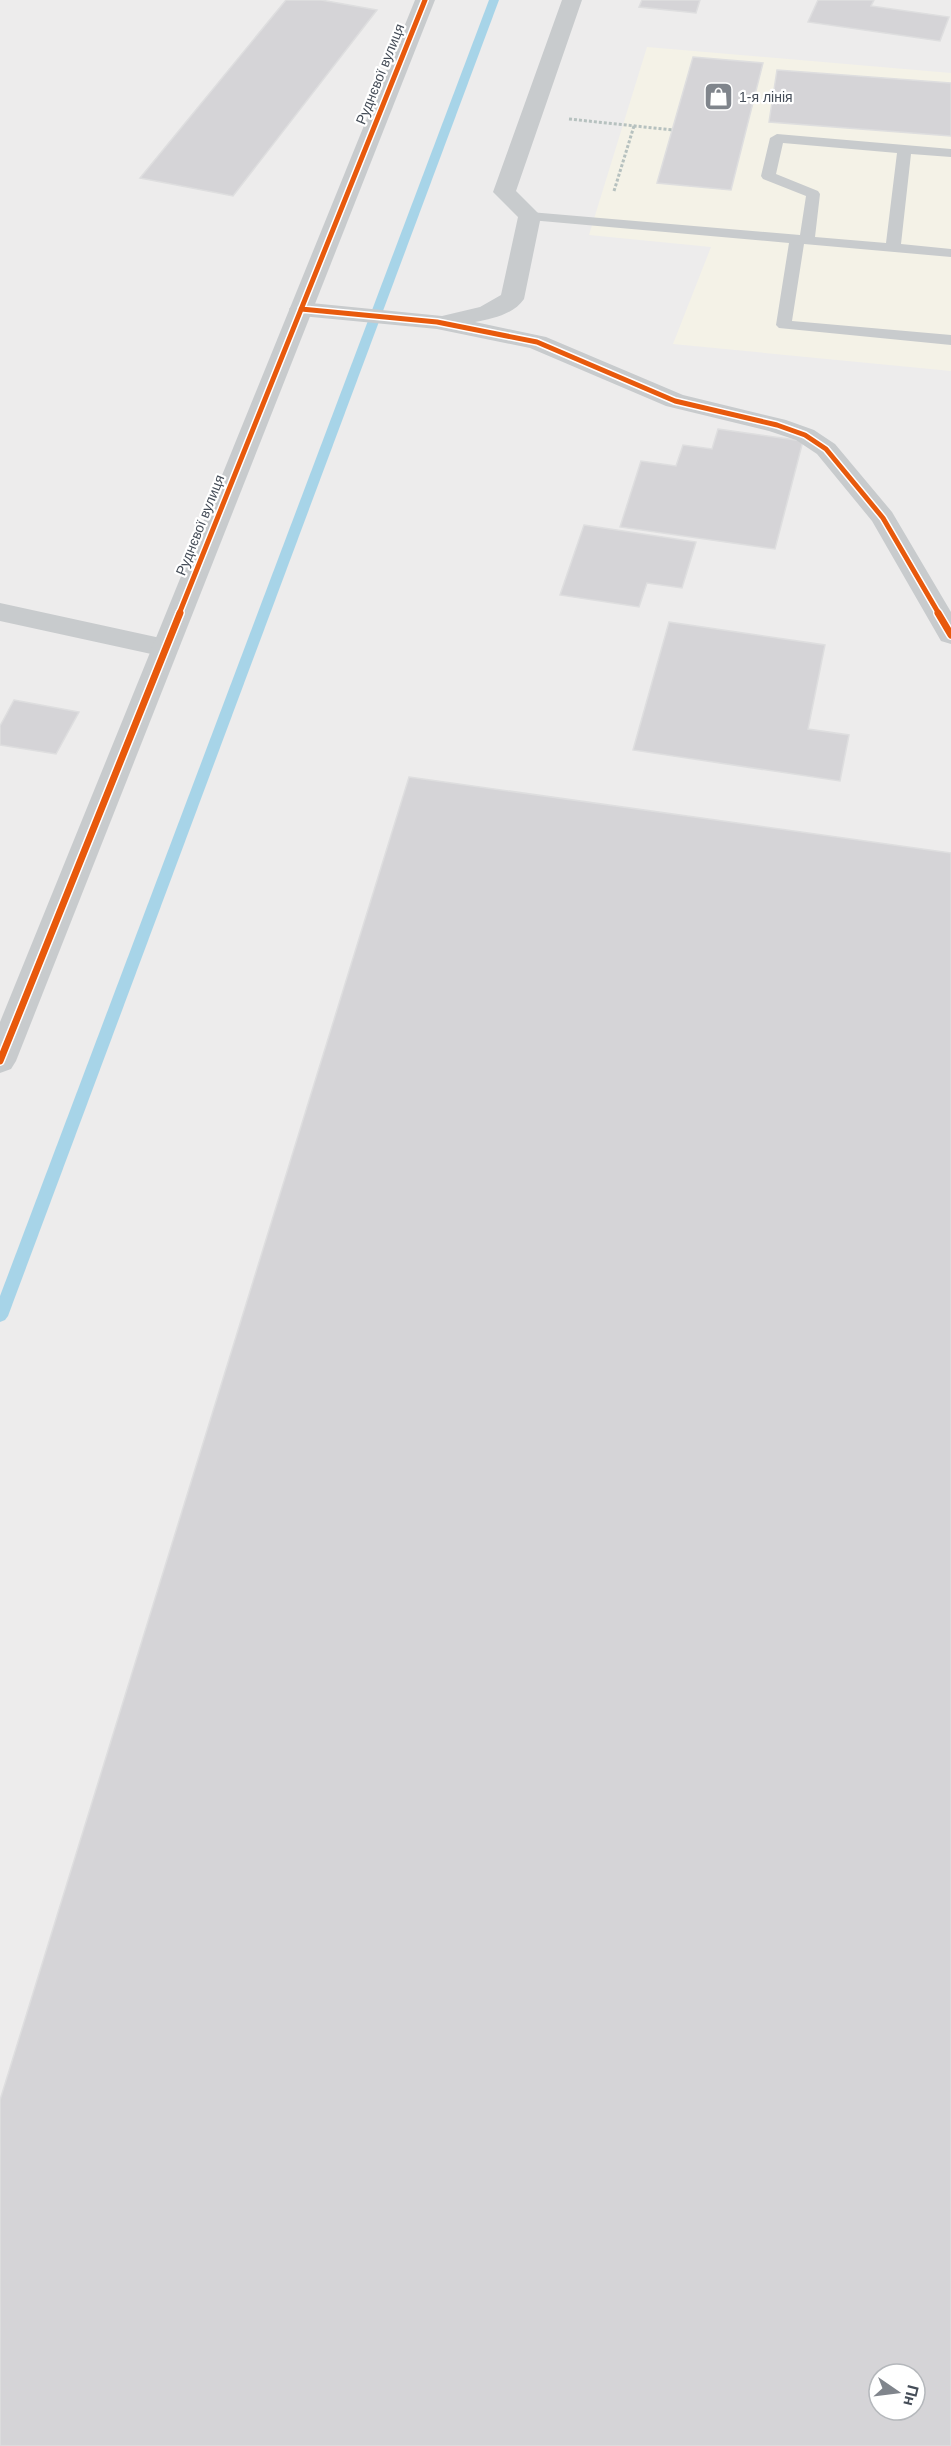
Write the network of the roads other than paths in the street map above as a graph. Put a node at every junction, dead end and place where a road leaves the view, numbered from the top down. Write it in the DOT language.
graph roads {
  1 [pos="425,0"];
  2 [pos="572,0"];
  3 [pos="904,149"];
  4 [pos="951,153"];
  5 [pos="530,216"];
  6 [pos="802,240"];
  7 [pos="893,248"];
  8 [pos="951,253"];
  9 [pos="301,309"];
  10 [pos="437,322"];
  11 [pos="951,340"];
  12 [pos="0,612"];
  13 [pos="951,635"];
  14 [pos="165,648"];
  15 [pos="0,1061"];
  1 -- 9 [label="street, Руднєвої вулиця"];
  2 -- 5 [label="street"];
  3 -- 4 [label="lane"];
  3 -- 6 [label="lane"];
  3 -- 7 [label="lane"];
  5 -- 6 [label="lane"];
  5 -- 10 [label="street"];
  6 -- 7 [label="lane"];
  6 -- 11 [label="lane"];
  7 -- 8 [label="lane"];
  9 -- 10 [label="street"];
  9 -- 14 [label="street, Руднєвої вулиця"];
  10 -- 13 [label="street"];
  12 -- 14 [label="street"];
  14 -- 15 [label="street, Руднєвої вулиця"];
}
